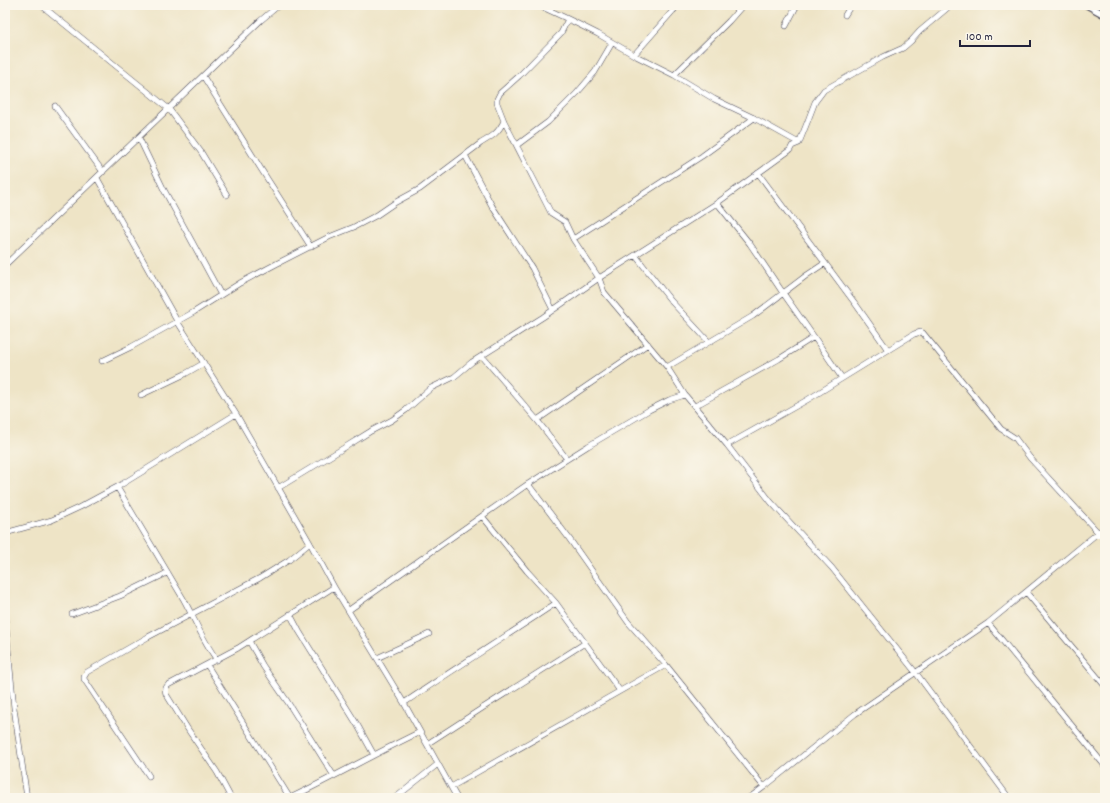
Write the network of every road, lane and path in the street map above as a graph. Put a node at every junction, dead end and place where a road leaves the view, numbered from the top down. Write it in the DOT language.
graph roads {
  1 [pos="41,5"];
  2 [pos="279,5"];
  3 [pos="538,5"];
  4 [pos="668,5"];
  5 [pos="678,5"];
  6 [pos="743,5"];
  7 [pos="798,5"];
  8 [pos="851,5"];
  9 [pos="951,5"];
  10 [pos="1088,5"];
  11 [pos="674,10"];
  12 [pos="1105,15"];
  13 [pos="845,16"];
  14 [pos="568,19"];
  15 [pos="786,26"];
  16 [pos="612,43"];
  17 [pos="634,56"];
  18 [pos="674,75"];
  19 [pos="203,76"];
  20 [pos="55,106"];
  21 [pos="170,109"];
  22 [pos="754,118"];
  23 [pos="504,121"];
  24 [pos="139,138"];
  25 [pos="798,143"];
  26 [pos="517,145"];
  27 [pos="466,155"];
  28 [pos="102,172"];
  29 [pos="758,173"];
  30 [pos="97,178"];
  31 [pos="227,195"];
  32 [pos="717,203"];
  33 [pos="573,239"];
  34 [pos="311,247"];
  35 [pos="635,255"];
  36 [pos="825,264"];
  37 [pos="5,265"];
  38 [pos="599,278"];
  39 [pos="783,293"];
  40 [pos="221,295"];
  41 [pos="553,310"];
  42 [pos="177,321"];
  43 [pos="814,336"];
  44 [pos="709,342"];
  45 [pos="648,344"];
  46 [pos="888,350"];
  47 [pos="482,356"];
  48 [pos="102,361"];
  49 [pos="204,362"];
  50 [pos="667,367"];
  51 [pos="842,378"];
  52 [pos="140,395"];
  53 [pos="686,395"];
  54 [pos="695,406"];
  55 [pos="236,414"];
  56 [pos="537,420"];
  57 [pos="727,445"];
  58 [pos="567,459"];
  59 [pos="528,484"];
  60 [pos="117,487"];
  61 [pos="278,488"];
  62 [pos="482,516"];
  63 [pos="1105,527"];
  64 [pos="1099,532"];
  65 [pos="5,533"];
  66 [pos="1105,540"];
  67 [pos="310,544"];
  68 [pos="167,573"];
  69 [pos="334,586"];
  70 [pos="1026,592"];
  71 [pos="556,603"];
  72 [pos="349,610"];
  73 [pos="72,614"];
  74 [pos="191,614"];
  75 [pos="290,614"];
  76 [pos="5,619"];
  77 [pos="988,623"];
  78 [pos="429,634"];
  79 [pos="249,641"];
  80 [pos="585,643"];
  81 [pos="377,658"];
  82 [pos="217,660"];
  83 [pos="207,665"];
  84 [pos="666,665"];
  85 [pos="916,673"];
  86 [pos="1105,686"];
  87 [pos="620,691"];
  88 [pos="404,703"];
  89 [pos="420,732"];
  90 [pos="427,744"];
  91 [pos="374,755"];
  92 [pos="438,764"];
  93 [pos="1105,766"];
  94 [pos="149,776"];
  95 [pos="334,776"];
  96 [pos="451,787"];
  97 [pos="764,787"];
  98 [pos="27,798"];
  99 [pos="231,798"];
  100 [pos="290,798"];
  101 [pos="395,798"];
  102 [pos="457,798"];
  103 [pos="749,798"];
  104 [pos="1009,798"];
  1 -- 21 [label="street"];
  2 -- 19 [label="street"];
  3 -- 14 [label="street"];
  4 -- 11 [label="street"];
  5 -- 11 [label="street"];
  6 -- 18 [label="street"];
  7 -- 15 [label="street"];
  8 -- 13 [label="street"];
  9 -- 25 [label="street"];
  10 -- 12 [label="street"];
  11 -- 17 [label="street"];
  14 -- 16 [label="street"];
  14 -- 23 [label="street"];
  16 -- 17 [label="street"];
  16 -- 26 [label="street"];
  17 -- 18 [label="street"];
  18 -- 22 [label="street"];
  19 -- 21 [label="street"];
  19 -- 34 [label="street"];
  20 -- 28 [label="street"];
  21 -- 24 [label="street"];
  21 -- 31 [label="street"];
  22 -- 25 [label="street"];
  22 -- 33 [label="street"];
  23 -- 26 [label="street"];
  23 -- 27 [label="street"];
  24 -- 28 [label="street"];
  24 -- 40 [label="street"];
  25 -- 29 [label="street"];
  26 -- 33 [label="street"];
  27 -- 34 [label="street"];
  27 -- 41 [label="street"];
  28 -- 30 [label="street"];
  29 -- 32 [label="street"];
  29 -- 36 [label="street"];
  30 -- 37 [label="street"];
  30 -- 42 [label="street"];
  32 -- 35 [label="street"];
  32 -- 39 [label="street"];
  33 -- 38 [label="street"];
  34 -- 40 [label="street"];
  35 -- 38 [label="street"];
  35 -- 44 [label="street"];
  36 -- 39 [label="street"];
  36 -- 46 [label="street"];
  38 -- 41 [label="street"];
  38 -- 45 [label="street"];
  39 -- 43 [label="street"];
  39 -- 44 [label="street"];
  40 -- 42 [label="street"];
  41 -- 47 [label="street"];
  42 -- 48 [label="street"];
  42 -- 49 [label="street"];
  43 -- 51 [label="street"];
  43 -- 54 [label="street"];
  44 -- 50 [label="street"];
  45 -- 50 [label="street"];
  45 -- 56 [label="street"];
  46 -- 51 [label="street"];
  46 -- 64 [label="street"];
  47 -- 56 [label="street"];
  47 -- 61 [label="street"];
  49 -- 52 [label="street"];
  49 -- 55 [label="street"];
  50 -- 53 [label="street"];
  51 -- 57 [label="street"];
  53 -- 54 [label="street"];
  53 -- 58 [label="street"];
  54 -- 57 [label="street"];
  55 -- 60 [label="street"];
  55 -- 61 [label="street"];
  56 -- 58 [label="street"];
  57 -- 85 [label="street"];
  58 -- 59 [label="street"];
  59 -- 62 [label="street"];
  59 -- 84 [label="street"];
  60 -- 65 [label="street"];
  60 -- 68 [label="street"];
  61 -- 67 [label="street"];
  62 -- 71 [label="street"];
  62 -- 72 [label="street"];
  63 -- 64 [label="street"];
  64 -- 66 [label="street"];
  64 -- 70 [label="street"];
  67 -- 69 [label="street"];
  67 -- 74 [label="street"];
  68 -- 73 [label="street"];
  68 -- 74 [label="street"];
  69 -- 72 [label="street"];
  69 -- 75 [label="street"];
  70 -- 77 [label="street"];
  70 -- 86 [label="street"];
  71 -- 80 [label="street"];
  71 -- 88 [label="street"];
  72 -- 81 [label="street"];
  74 -- 82 [label="street"];
  74 -- 94 [label="street"];
  75 -- 79 [label="street"];
  75 -- 91 [label="street"];
  76 -- 98 [label="street"];
  77 -- 85 [label="street"];
  77 -- 93 [label="street"];
  78 -- 81 [label="street"];
  79 -- 82 [label="street"];
  79 -- 95 [label="street"];
  80 -- 87 [label="street"];
  80 -- 90 [label="street"];
  81 -- 88 [label="street"];
  82 -- 83 [label="street"];
  83 -- 99 [label="street"];
  83 -- 100 [label="street"];
  84 -- 87 [label="street"];
  84 -- 97 [label="street"];
  85 -- 97 [label="street"];
  85 -- 104 [label="street"];
  87 -- 96 [label="street"];
  88 -- 89 [label="street"];
  89 -- 90 [label="street"];
  89 -- 91 [label="street"];
  90 -- 92 [label="street"];
  91 -- 95 [label="street"];
  92 -- 96 [label="street"];
  92 -- 101 [label="street"];
  95 -- 100 [label="street"];
  96 -- 102 [label="street"];
  97 -- 103 [label="street"];
}
